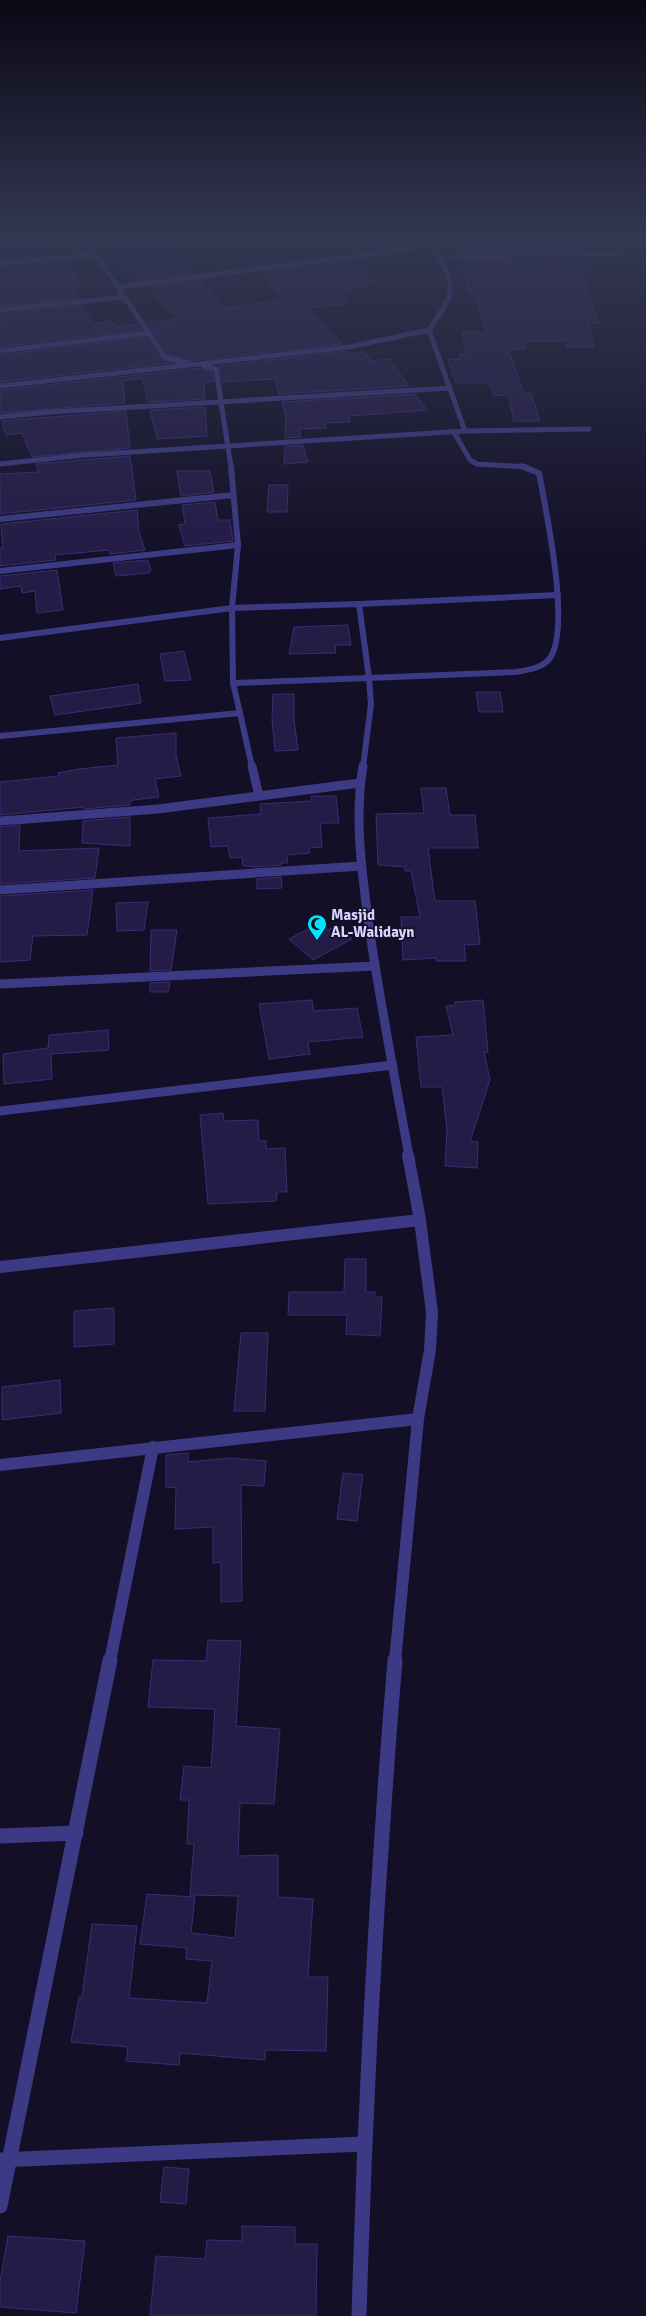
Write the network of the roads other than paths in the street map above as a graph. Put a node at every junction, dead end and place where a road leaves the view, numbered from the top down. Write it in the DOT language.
graph roads {
  1 [pos="57,344"];
  2 [pos="156,344"];
  3 [pos="363,344"];
  4 [pos="434,344"];
  5 [pos="0,351"];
  6 [pos="197,365"];
  7 [pos="0,386"];
  8 [pos="450,388"];
  9 [pos="222,402"];
  10 [pos="0,417"];
  11 [pos="589,429"];
  12 [pos="466,431"];
  13 [pos="454,432"];
  14 [pos="229,446"];
  15 [pos="0,464"];
  16 [pos="233,495"];
  17 [pos="0,519"];
  18 [pos="238,545"];
  19 [pos="0,571"];
  20 [pos="558,595"];
  21 [pos="359,604"];
  22 [pos="232,608"];
  23 [pos="0,638"];
  24 [pos="369,678"];
  25 [pos="233,683"];
  26 [pos="240,713"];
  27 [pos="0,736"];
  28 [pos="360,783"];
  29 [pos="259,796"];
  30 [pos="0,821"];
  31 [pos="361,866"];
  32 [pos="0,890"];
  33 [pos="375,966"];
  34 [pos="0,984"];
  35 [pos="393,1065"];
  36 [pos="0,1111"];
  37 [pos="420,1220"];
  38 [pos="0,1267"];
  39 [pos="418,1419"];
  40 [pos="153,1447"];
  41 [pos="0,1465"];
  42 [pos="76,1833"];
  43 [pos="0,1836"];
  44 [pos="364,2144"];
  45 [pos="6,2160"];
  46 [pos="0,2206"];
  47 [pos="359,2316"];
  1 -- 5 [label="street"];
  2 -- 6 [label="street"];
  3 -- 6 [label="street"];
  4 -- 8 [label="street"];
  6 -- 7 [label="street"];
  6 -- 9 [label="street"];
  8 -- 9 [label="street"];
  8 -- 12 [label="street"];
  9 -- 10 [label="street"];
  9 -- 14 [label="street"];
  11 -- 12 [label="street"];
  12 -- 13 [label="street"];
  13 -- 14 [label="street"];
  13 -- 20 [label="street"];
  14 -- 15 [label="street"];
  14 -- 16 [label="street"];
  16 -- 17 [label="street"];
  16 -- 18 [label="street"];
  18 -- 19 [label="street"];
  18 -- 22 [label="street"];
  20 -- 21 [label="street"];
  20 -- 24 [label="street"];
  21 -- 22 [label="street"];
  21 -- 24 [label="street"];
  22 -- 23 [label="street"];
  22 -- 25 [label="street"];
  24 -- 25 [label="street"];
  24 -- 28 [label="street"];
  25 -- 26 [label="street"];
  26 -- 27 [label="street"];
  26 -- 29 [label="street"];
  28 -- 29 [label="street"];
  28 -- 31 [label="street"];
  29 -- 30 [label="street"];
  31 -- 32 [label="street"];
  31 -- 33 [label="street"];
  33 -- 34 [label="street"];
  33 -- 35 [label="street"];
  35 -- 36 [label="street"];
  35 -- 37 [label="street"];
  37 -- 38 [label="street"];
  37 -- 39 [label="street"];
  39 -- 40 [label="street"];
  39 -- 44 [label="street"];
  40 -- 41 [label="street"];
  40 -- 42 [label="street"];
  42 -- 43 [label="street"];
  42 -- 45 [label="street"];
  44 -- 45 [label="street"];
  44 -- 47 [label="street"];
  45 -- 46 [label="street"];
}
